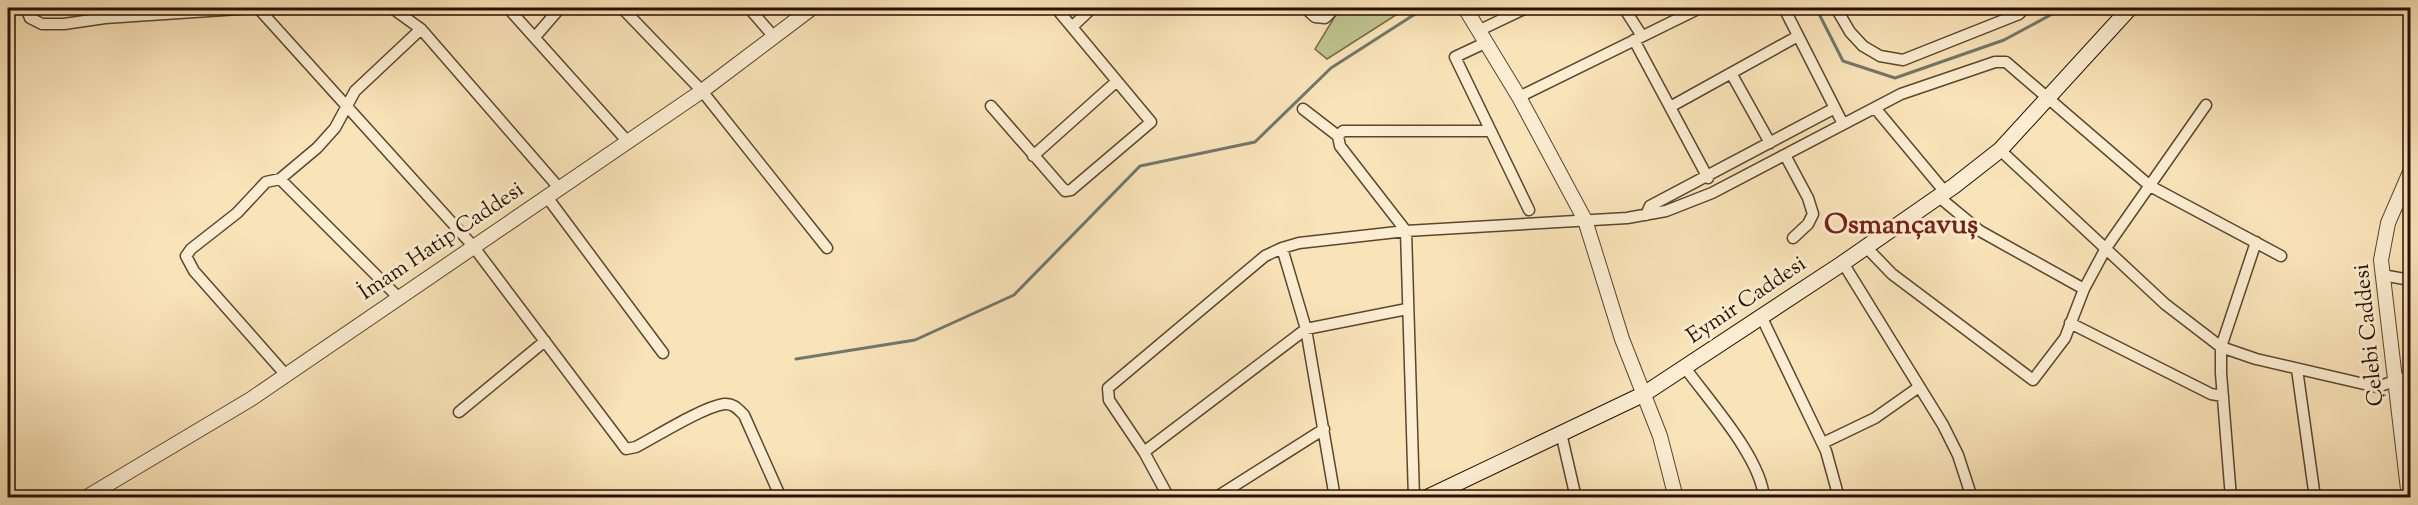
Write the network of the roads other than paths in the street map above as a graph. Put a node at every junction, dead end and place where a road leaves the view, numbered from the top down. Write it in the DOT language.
graph roads {
  1 [pos="26,8"];
  2 [pos="256,8"];
  3 [pos="392,8"];
  4 [pos="508,8"];
  5 [pos="560,8"];
  6 [pos="622,8"];
  7 [pos="749,8"];
  8 [pos="812,8"];
  9 [pos="1056,8"];
  10 [pos="1092,8"];
  11 [pos="1305,8"];
  12 [pos="1335,8"];
  13 [pos="1465,8"];
  14 [pos="1526,8"];
  15 [pos="1624,8"];
  16 [pos="1700,8"];
  17 [pos="1784,8"];
  18 [pos="1836,8"];
  19 [pos="2025,8"];
  20 [pos="2130,8"];
  21 [pos="1073,26"];
  22 [pos="421,29"];
  23 [pos="1483,36"];
  24 [pos="1798,36"];
  25 [pos="535,37"];
  26 [pos="774,37"];
  27 [pos="1638,38"];
  28 [pos="1731,73"];
  29 [pos="1117,81"];
  30 [pos="702,91"];
  31 [pos="1519,96"];
  32 [pos="2049,99"];
  33 [pos="2206,105"];
  34 [pos="345,106"];
  35 [pos="992,106"];
  36 [pos="1670,107"];
  37 [pos="1835,108"];
  38 [pos="1875,108"];
  39 [pos="1303,109"];
  40 [pos="1842,124"];
  41 [pos="1489,131"];
  42 [pos="1338,136"];
  43 [pos="628,142"];
  44 [pos="1770,144"];
  45 [pos="2000,150"];
  46 [pos="1785,155"];
  47 [pos="1033,156"];
  48 [pos="2410,176"];
  49 [pos="1708,178"];
  50 [pos="280,179"];
  51 [pos="2150,186"];
  52 [pos="560,189"];
  53 [pos="1942,195"];
  54 [pos="547,197"];
  55 [pos="1528,210"];
  56 [pos="1646,215"];
  57 [pos="1585,220"];
  58 [pos="1406,231"];
  59 [pos="1793,238"];
  60 [pos="2256,242"];
  61 [pos="473,246"];
  62 [pos="1866,247"];
  63 [pos="827,248"];
  64 [pos="1282,248"];
  65 [pos="2106,248"];
  66 [pos="2281,256"];
  67 [pos="1844,263"];
  68 [pos="2382,275"];
  69 [pos="2410,280"];
  70 [pos="2084,289"];
  71 [pos="398,297"];
  72 [pos="1407,309"];
  73 [pos="1762,318"];
  74 [pos="2070,324"];
  75 [pos="1306,329"];
  76 [pos="544,341"];
  77 [pos="2221,347"];
  78 [pos="663,354"];
  79 [pos="1686,369"];
  80 [pos="2297,369"];
  81 [pos="285,374"];
  82 [pos="2410,376"];
  83 [pos="2395,380"];
  84 [pos="1919,387"];
  85 [pos="1644,394"];
  86 [pos="2223,396"];
  87 [pos="459,412"];
  88 [pos="1324,429"];
  89 [pos="1561,434"];
  90 [pos="1823,443"];
  91 [pos="1144,452"];
  92 [pos="85,498"];
  93 [pos="781,498"];
  94 [pos="1169,498"];
  95 [pos="1215,498"];
  96 [pos="1335,498"];
  97 [pos="1414,498"];
  98 [pos="1426,498"];
  99 [pos="1576,498"];
  100 [pos="1676,498"];
  101 [pos="1764,498"];
  102 [pos="1839,498"];
  103 [pos="1972,498"];
  104 [pos="2231,498"];
  105 [pos="2315,498"];
  106 [pos="2409,498"];
  1 -- 2 [label="street"];
  2 -- 34 [label="street"];
  3 -- 22 [label="street"];
  4 -- 25 [label="street"];
  5 -- 25 [label="street"];
  6 -- 30 [label="street"];
  7 -- 26 [label="street"];
  8 -- 26 [label="street, İmam Hatip Caddesi"];
  9 -- 21 [label="street"];
  10 -- 21 [label="street"];
  11 -- 12 [label="street"];
  13 -- 23 [label="street"];
  14 -- 23 [label="street"];
  15 -- 27 [label="street"];
  16 -- 27 [label="street"];
  17 -- 24 [label="street"];
  18 -- 19 [label="street"];
  20 -- 32 [label="main road, Eymir Caddesi"];
  21 -- 29 [label="street"];
  22 -- 34 [label="street"];
  22 -- 52 [label="street"];
  23 -- 31 [label="street"];
  23 -- 41 [label="street"];
  24 -- 28 [label="street"];
  24 -- 37 [label="street"];
  25 -- 43 [label="street"];
  26 -- 30 [label="street, İmam Hatip Caddesi"];
  27 -- 31 [label="street"];
  27 -- 36 [label="street"];
  28 -- 36 [label="street"];
  28 -- 44 [label="street"];
  29 -- 47 [label="street"];
  29 -- 47 [label="street"];
  30 -- 43 [label="street, İmam Hatip Caddesi"];
  30 -- 63 [label="street"];
  31 -- 57 [label="street"];
  32 -- 38 [label="street"];
  32 -- 45 [label="main road, Eymir Caddesi"];
  32 -- 51 [label="street"];
  33 -- 51 [label="street"];
  34 -- 50 [label="street"];
  34 -- 61 [label="street"];
  35 -- 47 [label="street"];
  36 -- 49 [label="street"];
  37 -- 40 [label="street"];
  37 -- 44 [label="street"];
  38 -- 40 [label="street"];
  38 -- 53 [label="street"];
  39 -- 42 [label="street"];
  40 -- 46 [label="street"];
  41 -- 42 [label="street"];
  41 -- 55 [label="street"];
  42 -- 58 [label="street"];
  43 -- 52 [label="street, İmam Hatip Caddesi"];
  44 -- 49 [label="street"];
  45 -- 53 [label="main road, Eymir Caddesi"];
  45 -- 65 [label="street"];
  46 -- 56 [label="street"];
  46 -- 59 [label="street"];
  48 -- 68 [label="street, Çelebi Caddesi"];
  49 -- 56 [label="street"];
  50 -- 71 [label="street"];
  50 -- 81 [label="street"];
  51 -- 60 [label="street"];
  51 -- 65 [label="street"];
  52 -- 54 [label="street, İmam Hatip Caddesi"];
  53 -- 62 [label="main road, Eymir Caddesi"];
  53 -- 70 [label="street"];
  54 -- 61 [label="street, İmam Hatip Caddesi"];
  54 -- 78 [label="street"];
  56 -- 57 [label="street"];
  57 -- 58 [label="street"];
  57 -- 85 [label="street"];
  58 -- 64 [label="street"];
  58 -- 72 [label="street"];
  60 -- 66 [label="street"];
  60 -- 77 [label="street"];
  61 -- 71 [label="street, İmam Hatip Caddesi"];
  61 -- 76 [label="street"];
  62 -- 67 [label="main road, Eymir Caddesi"];
  62 -- 74 [label="street"];
  64 -- 75 [label="street"];
  64 -- 91 [label="street"];
  65 -- 70 [label="street"];
  65 -- 77 [label="street"];
  67 -- 73 [label="main road, Eymir Caddesi"];
  67 -- 84 [label="street"];
  68 -- 69 [label="street"];
  68 -- 83 [label="street, Çelebi Caddesi"];
  70 -- 74 [label="street"];
  71 -- 81 [label="street, İmam Hatip Caddesi"];
  72 -- 75 [label="street"];
  72 -- 97 [label="street"];
  73 -- 79 [label="main road, Eymir Caddesi"];
  73 -- 90 [label="street"];
  74 -- 86 [label="street"];
  75 -- 88 [label="street"];
  75 -- 91 [label="street"];
  76 -- 87 [label="street"];
  76 -- 93 [label="street"];
  77 -- 80 [label="street"];
  77 -- 86 [label="street"];
  79 -- 85 [label="main road, Eymir Caddesi"];
  79 -- 101 [label="street"];
  80 -- 83 [label="street"];
  80 -- 105 [label="street"];
  81 -- 92 [label="street, İmam Hatip Caddesi"];
  82 -- 83 [label="street"];
  83 -- 106 [label="street, Çelebi Caddesi"];
  84 -- 90 [label="street"];
  84 -- 103 [label="street"];
  85 -- 89 [label="main road, Eymir Caddesi"];
  85 -- 100 [label="street"];
  86 -- 104 [label="street"];
  88 -- 95 [label="street"];
  88 -- 96 [label="street"];
  89 -- 98 [label="main road, Eymir Caddesi"];
  89 -- 99 [label="street"];
  90 -- 102 [label="street"];
  91 -- 94 [label="street"];
}
